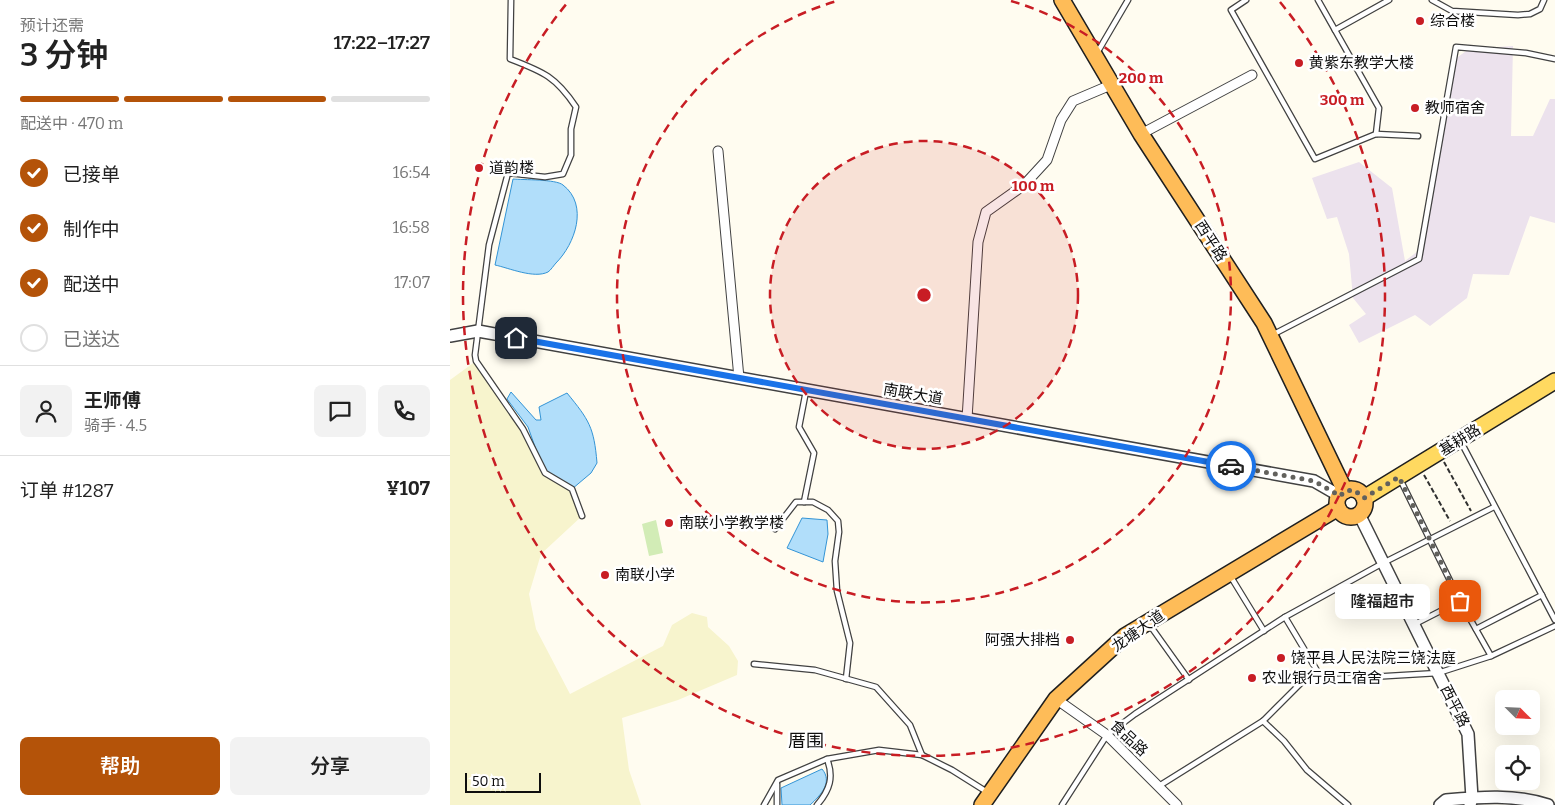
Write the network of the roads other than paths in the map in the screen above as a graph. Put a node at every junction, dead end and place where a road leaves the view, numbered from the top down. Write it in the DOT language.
graph roads {
  1 [pos="511,0"];
  2 [pos="1062,0"];
  3 [pos="1128,0"];
  4 [pos="1246,0"];
  5 [pos="1318,0"];
  6 [pos="1389,0"];
  7 [pos="1432,0"];
  8 [pos="1544,0"];
  9 [pos="1335,30"];
  10 [pos="1096,54"];
  11 [pos="1555,59"];
  12 [pos="1263,69"];
  13 [pos="1252,75"];
  14 [pos="1113,84"];
  15 [pos="1141,134"];
  16 [pos="1376,134"];
  17 [pos="1418,136"];
  18 [pos="718,151"];
  19 [pos="478,331"];
  20 [pos="450,336"];
  21 [pos="1270,336"];
  22 [pos="739,378"];
  23 [pos="1555,381"];
  24 [pos="806,390"];
  25 [pos="967,419"];
  26 [pos="1460,440"];
  27 [pos="1399,477"];
  28 [pos="1364,498"];
  29 [pos="804,502"];
  30 [pos="1341,502"];
  31 [pos="1494,508"];
  32 [pos="1359,514"];
  33 [pos="582,516"];
  34 [pos="775,529"];
  35 [pos="1430,540"];
  36 [pos="1383,563"];
  37 [pos="1230,576"];
  38 [pos="1542,595"];
  39 [pos="1460,601"];
  40 [pos="1285,617"];
  41 [pos="1555,620"];
  42 [pos="1150,624"];
  43 [pos="1414,624"];
  44 [pos="1555,626"];
  45 [pos="1476,629"];
  46 [pos="1264,631"];
  47 [pos="1491,656"];
  48 [pos="754,664"];
  49 [pos="1438,674"];
  50 [pos="846,679"];
  51 [pos="1322,679"];
  52 [pos="1188,680"];
  53 [pos="1059,700"];
  54 [pos="1264,721"];
  55 [pos="1108,735"];
  56 [pos="922,755"];
  57 [pos="827,759"];
  58 [pos="778,780"];
  59 [pos="1159,786"];
  60 [pos="989,800"];
  61 [pos="1471,801"];
  62 [pos="765,805"];
  63 [pos="777,805"];
  64 [pos="817,805"];
  65 [pos="1062,805"];
  66 [pos="1177,805"];
  67 [pos="1348,805"];
  68 [pos="1440,805"];
  69 [pos="1548,805"];
  1 -- 19 [label="lane"];
  2 -- 10 [label="highway, 西平路"];
  3 -- 10 [label="lane"];
  4 -- 12 [label="lane"];
  5 -- 9 [label="lane"];
  6 -- 9 [label="lane"];
  7 -- 8 [label="lane"];
  9 -- 16 [label="lane"];
  10 -- 14 [label="highway, 西平路"];
  11 -- 21 [label="lane"];
  12 -- 13 [label="lane"];
  12 -- 16 [label="lane"];
  13 -- 15 [label="street"];
  14 -- 15 [label="highway, 西平路"];
  14 -- 25 [label="street"];
  15 -- 21 [label="highway, 西平路"];
  16 -- 17 [label="lane"];
  18 -- 22 [label="street"];
  19 -- 20 [label="street"];
  19 -- 22 [label="street, 南联大道"];
  19 -- 33 [label="lane"];
  21 -- 30 [label="highway, 西平路"];
  22 -- 24 [label="street, 南联大道"];
  23 -- 26 [label="main road, 基耕路"];
  24 -- 25 [label="street, 南联大道"];
  24 -- 29 [label="lane"];
  25 -- 30 [label="street, 南联大道"];
  26 -- 27 [label="main road, 基耕路"];
  26 -- 31 [label="lane"];
  27 -- 28 [label="main road, 基耕路"];
  27 -- 35 [label="lane"];
  28 -- 30 [label="highway"];
  28 -- 32 [label="highway"];
  29 -- 34 [label="lane"];
  29 -- 50 [label="lane"];
  30 -- 32 [label="highway"];
  30 -- 37 [label="highway, 龙塘大道"];
  31 -- 35 [label="lane"];
  31 -- 38 [label="lane"];
  32 -- 36 [label="street, 西平路"];
  35 -- 36 [label="lane"];
  35 -- 39 [label="lane"];
  36 -- 40 [label="lane"];
  36 -- 43 [label="street, 西平路"];
  37 -- 42 [label="highway, 龙塘大道"];
  37 -- 46 [label="lane"];
  38 -- 41 [label="lane"];
  38 -- 45 [label="lane"];
  39 -- 43 [label="lane"];
  39 -- 45 [label="lane"];
  40 -- 46 [label="lane"];
  40 -- 51 [label="lane"];
  42 -- 52 [label="lane"];
  42 -- 53 [label="highway, 龙塘大道"];
  43 -- 49 [label="street, 西平路"];
  44 -- 47 [label="lane"];
  45 -- 47 [label="lane"];
  46 -- 52 [label="lane"];
  47 -- 49 [label="lane"];
  48 -- 50 [label="lane"];
  49 -- 51 [label="lane"];
  49 -- 61 [label="street, 西平路"];
  50 -- 56 [label="lane"];
  51 -- 54 [label="lane"];
  52 -- 55 [label="lane"];
  53 -- 55 [label="street, 食品路"];
  53 -- 60 [label="highway, 龙塘大道"];
  54 -- 59 [label="lane"];
  54 -- 67 [label="lane"];
  55 -- 59 [label="street, 食品路"];
  55 -- 65 [label="lane"];
  56 -- 57 [label="lane"];
  56 -- 60 [label="lane"];
  57 -- 58 [label="lane"];
  57 -- 64 [label="lane"];
  58 -- 62 [label="lane"];
  58 -- 63 [label="lane"];
  59 -- 66 [label="street, 食品路"];
  61 -- 68 [label="street"];
  61 -- 69 [label="street"];
}
